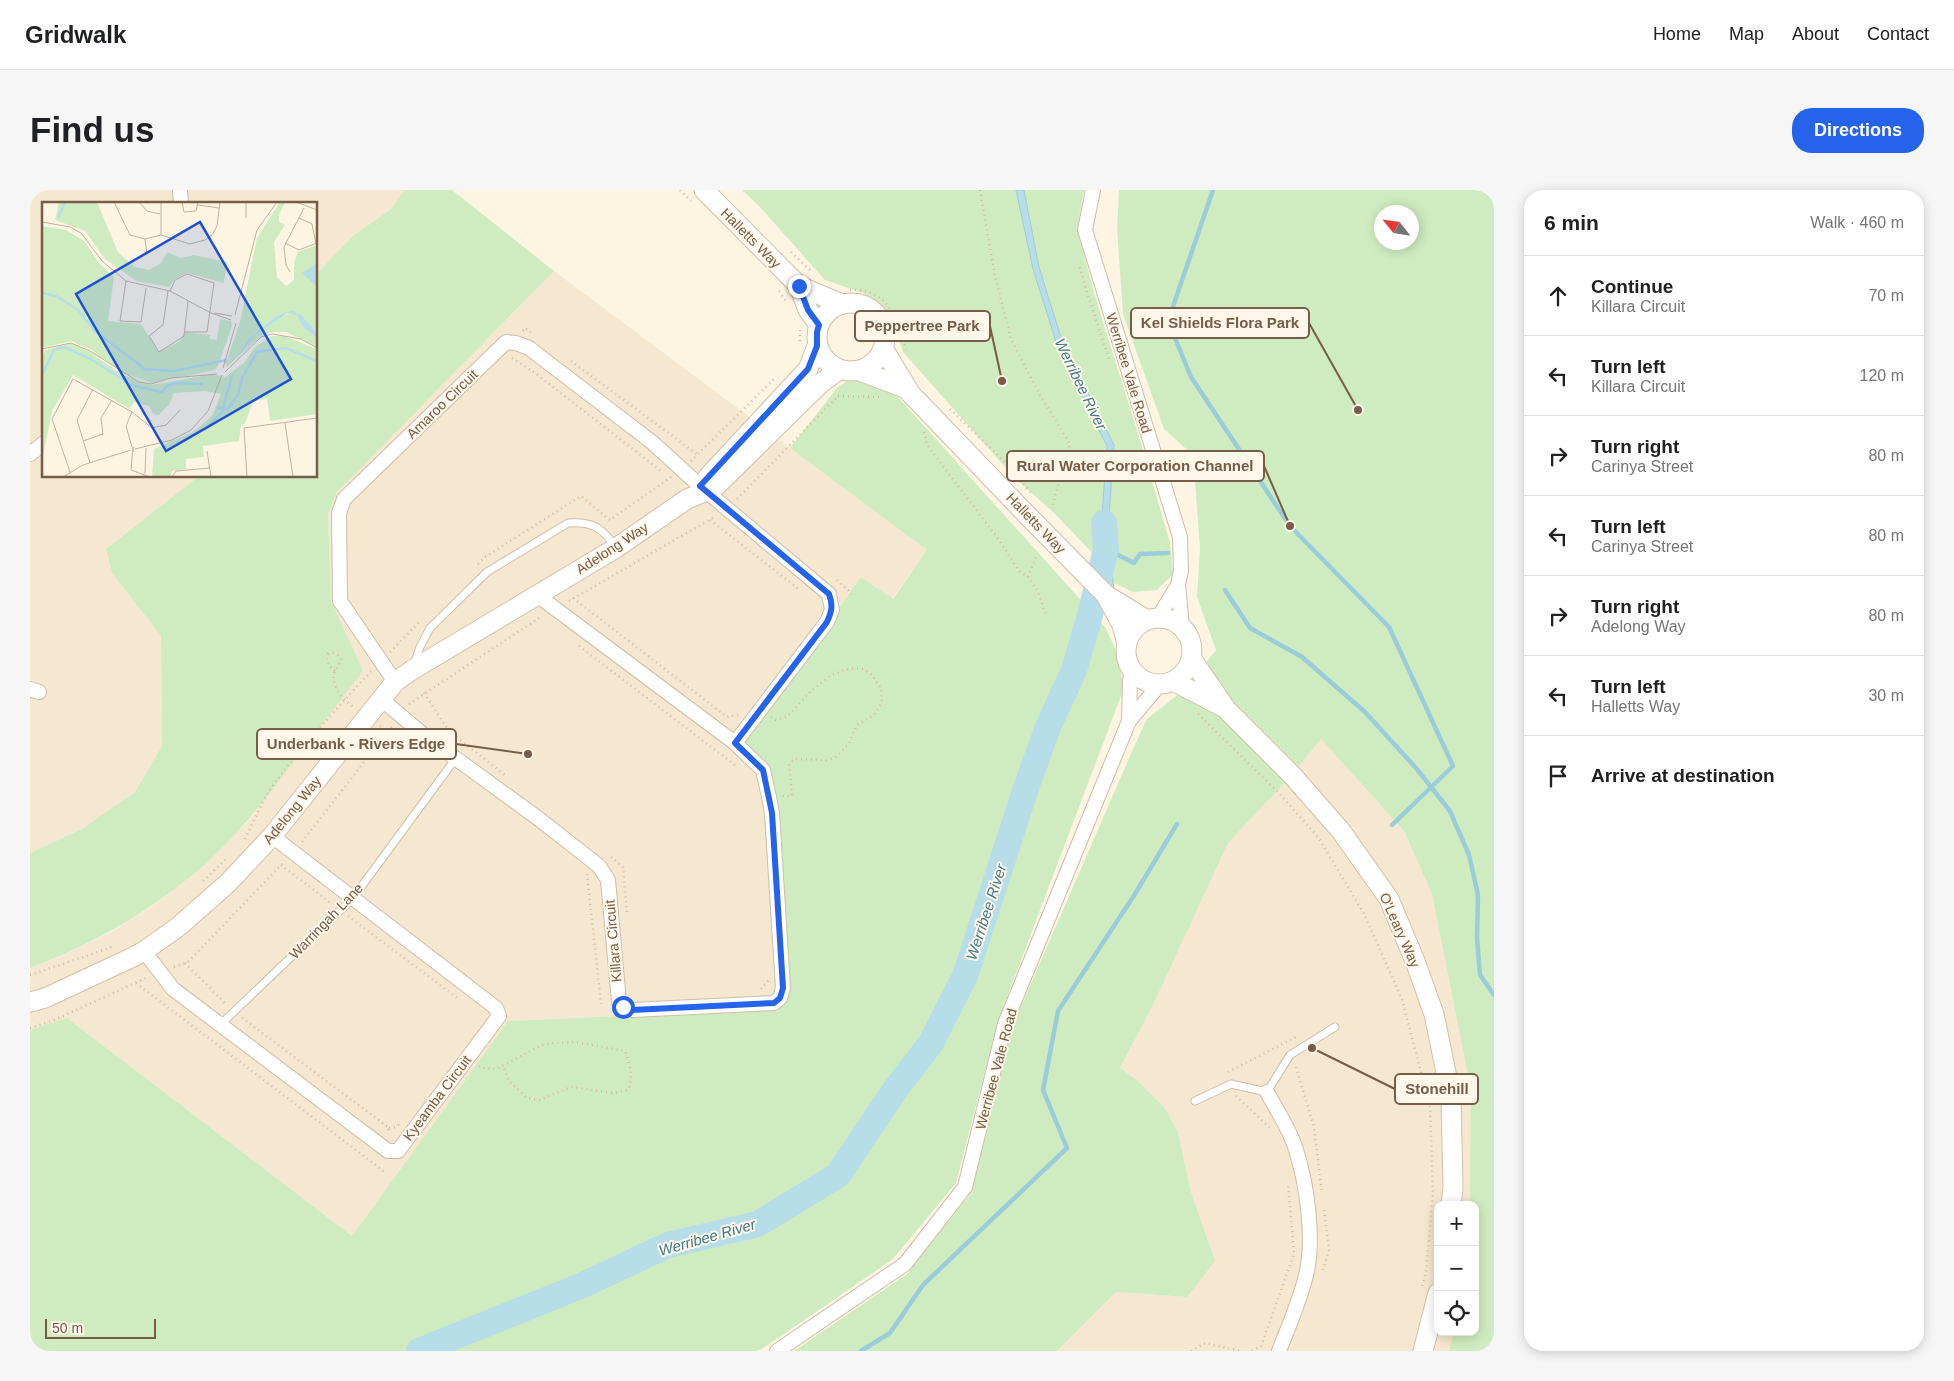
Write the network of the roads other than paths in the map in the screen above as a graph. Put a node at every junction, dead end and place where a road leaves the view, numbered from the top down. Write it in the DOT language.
graph roads {
  1 [pos="1093,190"];
  2 [pos="698,197"];
  3 [pos="799,286"];
  4 [pos="842,304"];
  5 [pos="810,324"];
  6 [pos="809,344"];
  7 [pos="884,348"];
  8 [pos="839,370"];
  9 [pos="860,370"];
  10 [pos="905,388"];
  11 [pos="42,445"];
  12 [pos="30,454"];
  13 [pos="699,491"];
  14 [pos="616,548"];
  15 [pos="1178,585"];
  16 [pos="1105,594"];
  17 [pos="537,595"];
  18 [pos="1153,619"];
  19 [pos="1182,620"];
  20 [pos="1127,642"];
  21 [pos="1196,654"];
  22 [pos="412,670"];
  23 [pos="1132,670"];
  24 [pos="395,682"];
  25 [pos="1166,683"];
  26 [pos="381,699"];
  27 [pos="1226,709"];
  28 [pos="1129,721"];
  29 [pos="735,743"];
  30 [pos="456,758"];
  31 [pos="272,836"];
  32 [pos="352,898"];
  33 [pos="144,951"];
  34 [pos="30,1002"];
  35 [pos="220,1025"];
  36 [pos="1335,1027"];
  37 [pos="1267,1092"];
  38 [pos="1195,1101"];
  39 [pos="1451,1201"];
  40 [pos="1429,1291"];
  41 [pos="777,1351"];
  42 [pos="1279,1351"];
  43 [pos="1423,1351"];
  1 -- 15 [label="street, Werribee Vale Road"];
  2 -- 3 [label="street, Halletts Way"];
  3 -- 4 [label="street, Halletts Way"];
  3 -- 5 [label="street, Halletts Way"];
  4 -- 5 [label="street"];
  4 -- 7 [label="street"];
  5 -- 6 [label="street"];
  6 -- 8 [label="street"];
  6 -- 13 [label="street, Adelong Way"];
  7 -- 9 [label="street"];
  7 -- 10 [label="street"];
  8 -- 9 [label="street"];
  8 -- 13 [label="street, Adelong Way"];
  9 -- 10 [label="street"];
  10 -- 16 [label="street, Halletts Way, bridge"];
  11 -- 12 [label="street"];
  13 -- 14 [label="street, Adelong Way"];
  13 -- 24 [label="street, Amaroo Circuit"];
  13 -- 29 [label="street"];
  14 -- 17 [label="street, Adelong Way"];
  14 -- 22 [label="lane"];
  15 -- 18 [label="street, Werribee Vale Road"];
  15 -- 19 [label="street, Werribee Vale Road"];
  16 -- 18 [label="street, Halletts Way"];
  16 -- 20 [label="street, Halletts Way"];
  17 -- 22 [label="street, Adelong Way"];
  17 -- 29 [label="street, Killara Circuit"];
  18 -- 19 [label="street"];
  18 -- 20 [label="street"];
  19 -- 21 [label="street"];
  20 -- 23 [label="street"];
  21 -- 25 [label="street"];
  21 -- 27 [label="street, O'Leary Way"];
  22 -- 24 [label="street, Adelong Way"];
  23 -- 25 [label="street"];
  23 -- 28 [label="street, Werribee Vale Road"];
  24 -- 26 [label="street, Adelong Way"];
  25 -- 27 [label="street, O'Leary Way"];
  25 -- 28 [label="street, Werribee Vale Road"];
  26 -- 30 [label="street, Killara Circuit"];
  26 -- 31 [label="street, Adelong Way"];
  27 -- 39 [label="street, O'Leary Way"];
  28 -- 41 [label="street, Werribee Vale Road"];
  29 -- 30 [label="street, Killara Circuit"];
  30 -- 32 [label="lane, Warringah Lane"];
  31 -- 32 [label="street, Kyeamba Circuit"];
  31 -- 33 [label="street, Adelong Way"];
  32 -- 35 [label="lane, Warringah Lane"];
  32 -- 35 [label="street, Kyeamba Circuit"];
  33 -- 34 [label="street, Adelong Way"];
  33 -- 35 [label="street, Kyeamba Circuit"];
  36 -- 37 [label="lane"];
  37 -- 38 [label="lane"];
  37 -- 42 [label="street"];
  40 -- 43 [label="street"];
}
